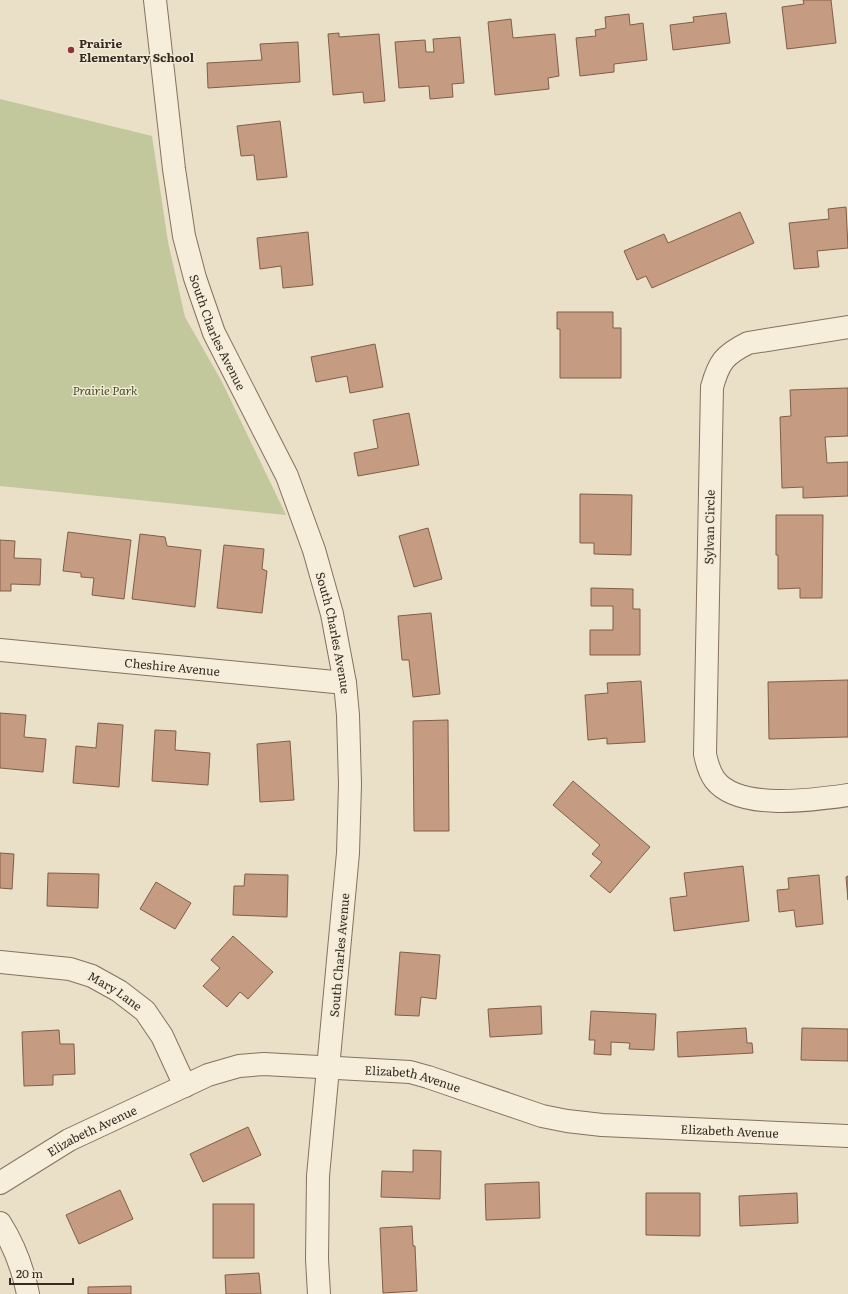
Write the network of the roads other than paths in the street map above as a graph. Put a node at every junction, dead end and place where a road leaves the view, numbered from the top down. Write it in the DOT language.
graph roads {
  1 [pos="155,0"];
  2 [pos="848,327"];
  3 [pos="0,650"];
  4 [pos="345,683"];
  5 [pos="848,795"];
  6 [pos="0,962"];
  7 [pos="328,1067"];
  8 [pos="185,1086"];
  9 [pos="848,1136"];
  10 [pos="0,1183"];
  11 [pos="0,1223"];
  12 [pos="28,1294"];
  13 [pos="319,1294"];
  1 -- 4 [label="street, South Charles Avenue"];
  2 -- 5 [label="street, Sylvan Circle"];
  3 -- 4 [label="street, Cheshire Avenue"];
  4 -- 7 [label="street, South Charles Avenue"];
  6 -- 8 [label="street, Mary Lane"];
  7 -- 8 [label="street, Elizabeth Avenue"];
  7 -- 9 [label="street, Elizabeth Avenue"];
  7 -- 13 [label="street, South Charles Avenue"];
  8 -- 10 [label="street, Elizabeth Avenue"];
  11 -- 12 [label="street"];
}
